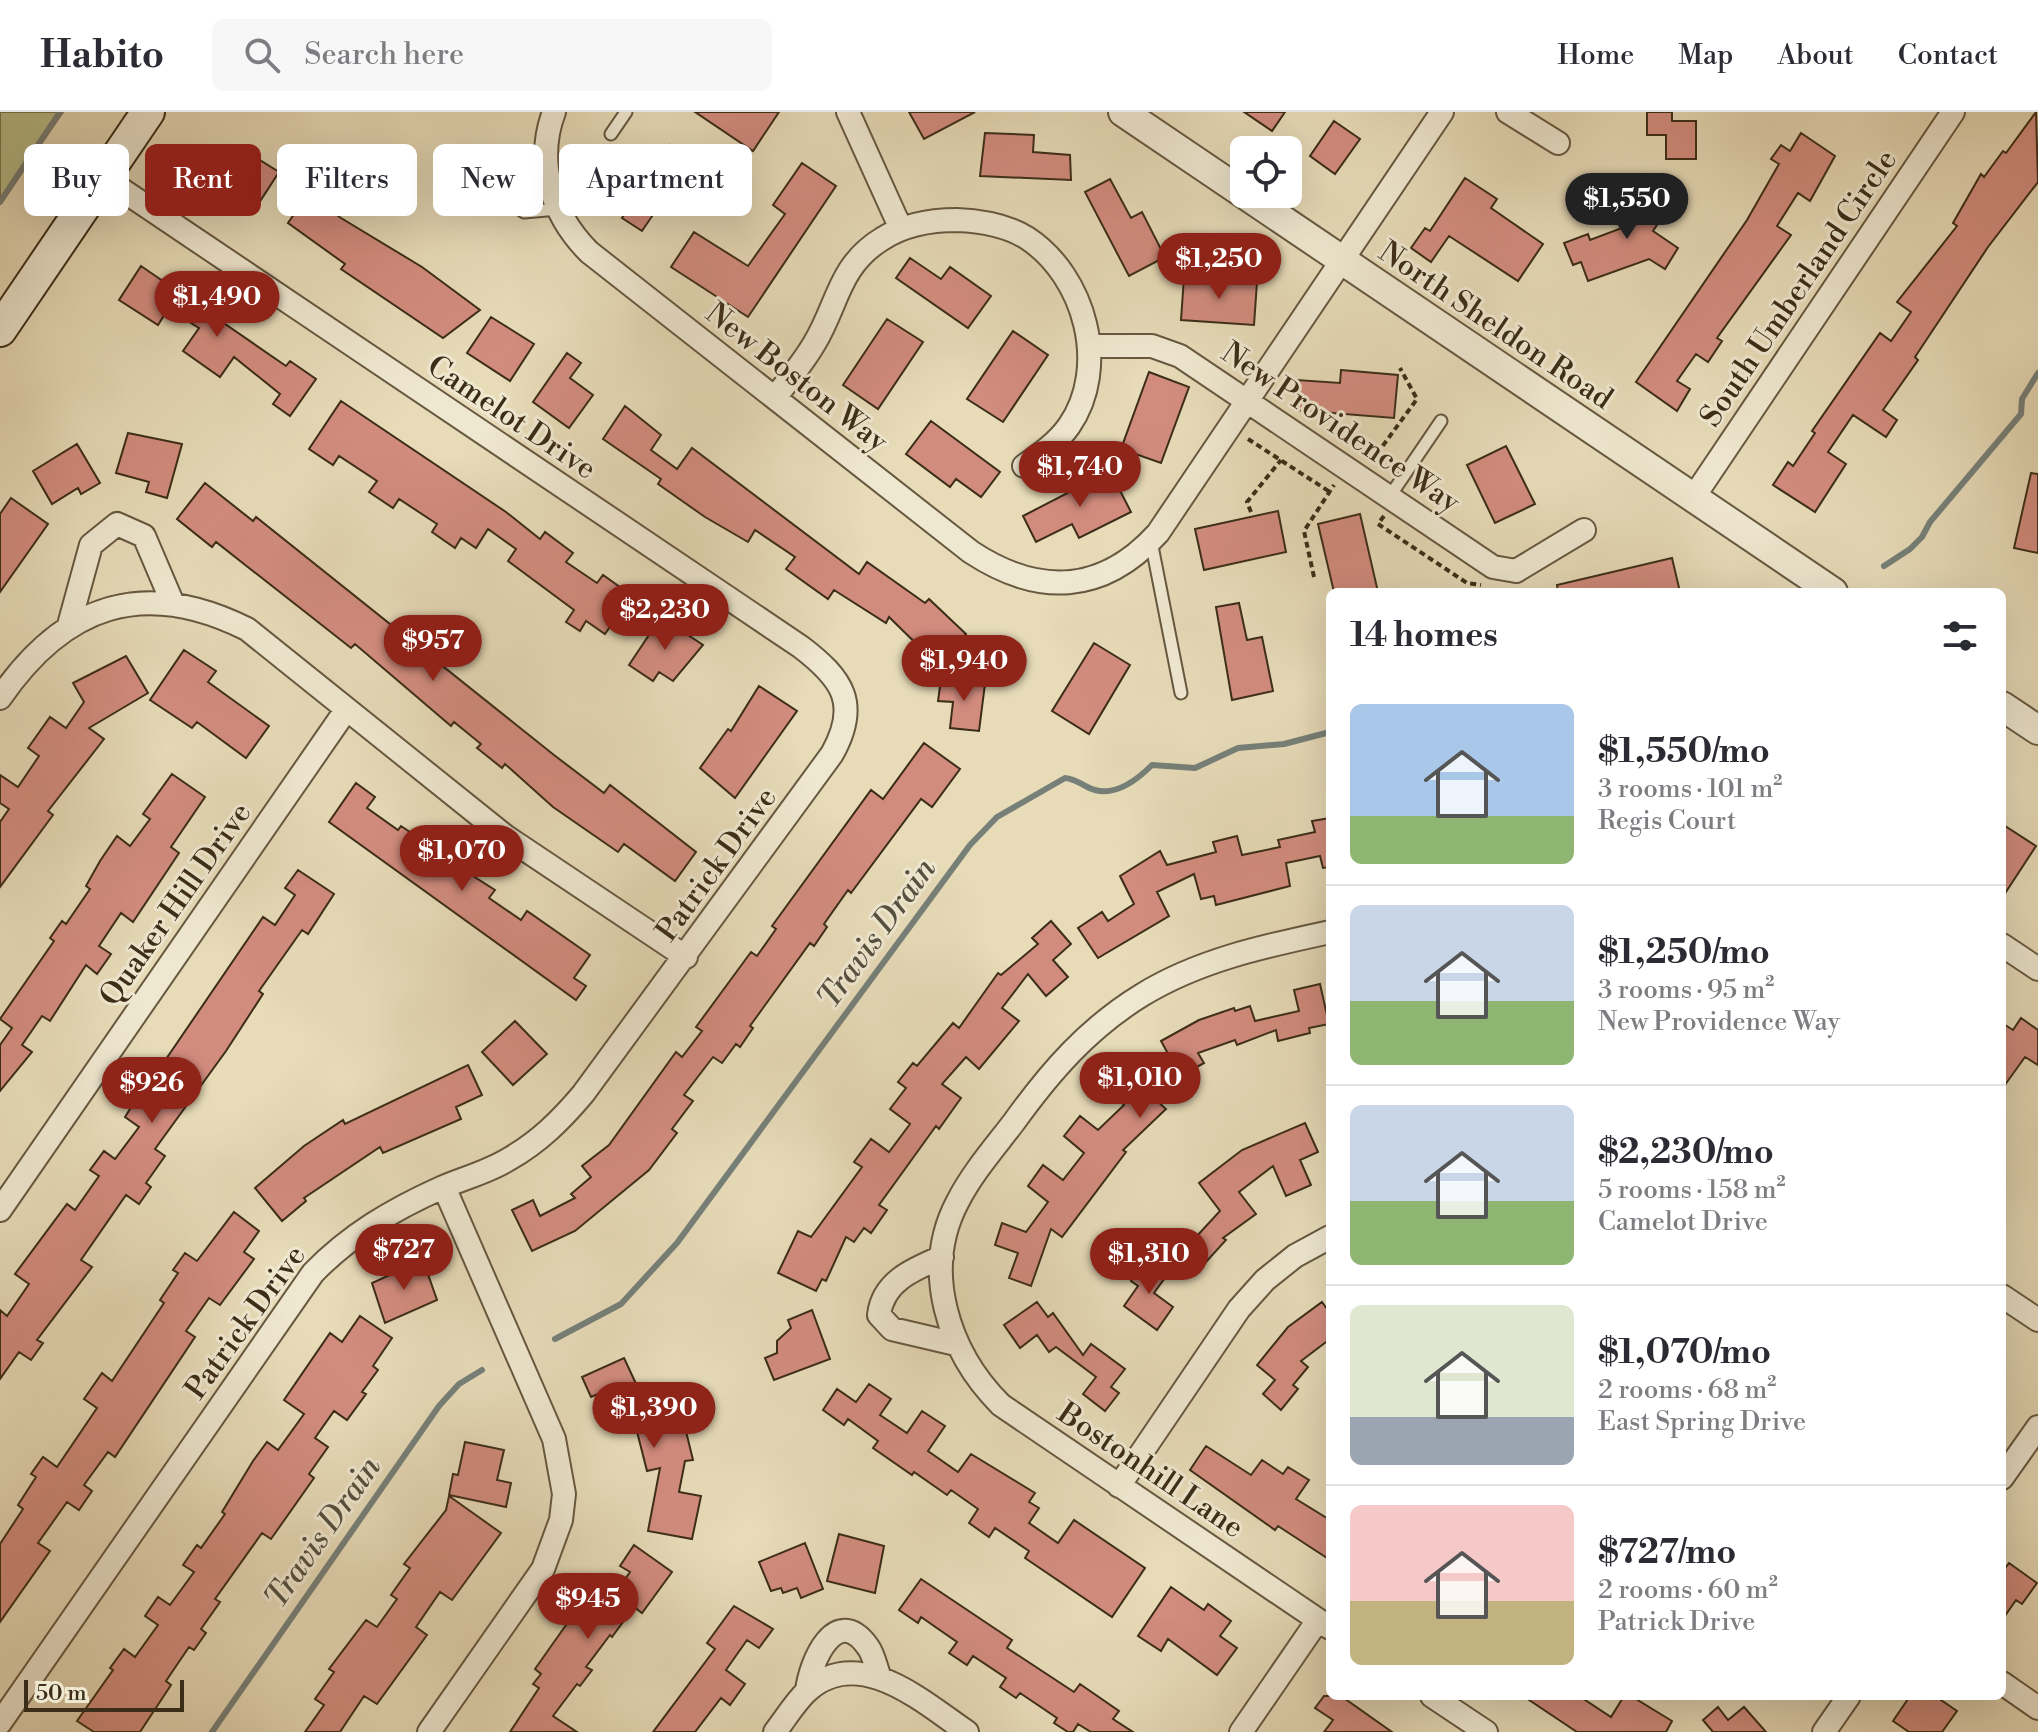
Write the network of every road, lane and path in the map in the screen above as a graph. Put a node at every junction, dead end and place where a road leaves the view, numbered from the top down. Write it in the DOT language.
graph roads {
  1 [pos="148,112"];
  2 [pos="554,112"];
  3 [pos="626,112"];
  4 [pos="848,112"];
  5 [pos="1123,112"];
  6 [pos="1442,112"];
  7 [pos="1508,112"];
  8 [pos="1953,112"];
  9 [pos="611,134"];
  10 [pos="1558,143"];
  11 [pos="126,144"];
  12 [pos="129,195"];
  13 [pos="558,209"];
  14 [pos="543,210"];
  15 [pos="77,216"];
  16 [pos="901,229"];
  17 [pos="1341,261"];
  18 [pos="0,330"];
  19 [pos="1091,346"];
  20 [pos="1400,368"];
  21 [pos="775,398"];
  22 [pos="1248,399"];
  23 [pos="1441,421"];
  24 [pos="1239,434"];
  25 [pos="1281,460"];
  26 [pos="1370,464"];
  27 [pos="1024,466"];
  28 [pos="1341,475"];
  29 [pos="1330,492"];
  30 [pos="1693,498"];
  31 [pos="1390,502"];
  32 [pos="1251,512"];
  33 [pos="1584,530"];
  34 [pos="1151,541"];
  35 [pos="1314,577"];
  36 [pos="1487,585"];
  37 [pos="1827,588"];
  38 [pos="173,604"];
  39 [pos="69,625"];
  40 [pos="1181,693"];
  41 [pos="0,698"];
  42 [pos="2006,709"];
  43 [pos="346,710"];
  44 [pos="2038,730"];
  45 [pos="843,734"];
  46 [pos="1326,933"];
  47 [pos="2038,942"];
  48 [pos="2006,948"];
  49 [pos="686,957"];
  50 [pos="2031,965"];
  51 [pos="444,1187"];
  52 [pos="0,1210"];
  53 [pos="1326,1239"];
  54 [pos="942,1257"];
  55 [pos="2006,1299"];
  56 [pos="2038,1320"];
  57 [pos="956,1344"];
  58 [pos="2038,1427"];
  59 [pos="2006,1472"];
  60 [pos="1119,1486"];
  61 [pos="1324,1624"];
  62 [pos="880,1678"];
  63 [pos="2006,1686"];
  64 [pos="807,1691"];
  65 [pos="1438,1700"];
  66 [pos="1846,1700"];
  67 [pos="2038,1708"];
  68 [pos="0,1723"];
  69 [pos="429,1732"];
  70 [pos="775,1732"];
  71 [pos="967,1732"];
  72 [pos="1241,1732"];
  73 [pos="1486,1732"];
  74 [pos="1824,1732"];
  1 -- 11 [label="main road"];
  2 -- 13 [label="street, New Boston Way"];
  3 -- 9 [label="lane"];
  4 -- 16 [label="street"];
  5 -- 17 [label="street, North Sheldon Road"];
  6 -- 17 [label="street"];
  7 -- 10 [label="street"];
  8 -- 30 [label="street, South Umberland Circle"];
  12 -- 45 [label="street, Camelot Drive"];
  13 -- 14 [label="lane"];
  13 -- 21 [label="street, New Boston Way"];
  15 -- 18 [label="main road"];
  16 -- 19 [label="street"];
  16 -- 21 [label="street"];
  17 -- 22 [label="street"];
  17 -- 30 [label="street, North Sheldon Road"];
  19 -- 22 [label="street, New Providence Way"];
  19 -- 27 [label="street"];
  20 -- 26 [label="path"];
  21 -- 34 [label="street, New Boston Way"];
  22 -- 31 [label="street, New Providence Way"];
  22 -- 34 [label="street"];
  23 -- 31 [label="lane"];
  24 -- 25 [label="path"];
  25 -- 29 [label="path"];
  25 -- 32 [label="path"];
  28 -- 29 [label="path"];
  29 -- 35 [label="path"];
  30 -- 37 [label="street, North Sheldon Road"];
  31 -- 33 [label="street, New Providence Way"];
  31 -- 36 [label="path"];
  34 -- 40 [label="lane"];
  38 -- 39 [label="street"];
  38 -- 39 [label="street"];
  38 -- 43 [label="street"];
  39 -- 41 [label="street"];
  42 -- 44 [label="street"];
  43 -- 49 [label="street"];
  43 -- 52 [label="street, Quaker Hill Drive"];
  45 -- 49 [label="street, Patrick Drive"];
  46 -- 54 [label="street, Bostonhill Lane"];
  47 -- 50 [label="street"];
  48 -- 50 [label="street"];
  49 -- 51 [label="street, Patrick Drive"];
  51 -- 68 [label="street, Patrick Drive"];
  51 -- 69 [label="street"];
  53 -- 60 [label="street"];
  54 -- 57 [label="street, Bostonhill Lane"];
  54 -- 57 [label="street"];
  55 -- 56 [label="street"];
  57 -- 60 [label="street, Bostonhill Lane"];
  58 -- 59 [label="street"];
  60 -- 61 [label="street, Bostonhill Lane"];
  61 -- 72 [label="street"];
  62 -- 64 [label="street"];
  62 -- 64 [label="street"];
  62 -- 71 [label="street"];
  63 -- 67 [label="street"];
  64 -- 70 [label="street"];
  65 -- 73 [label="street"];
  66 -- 74 [label="street"];
}
